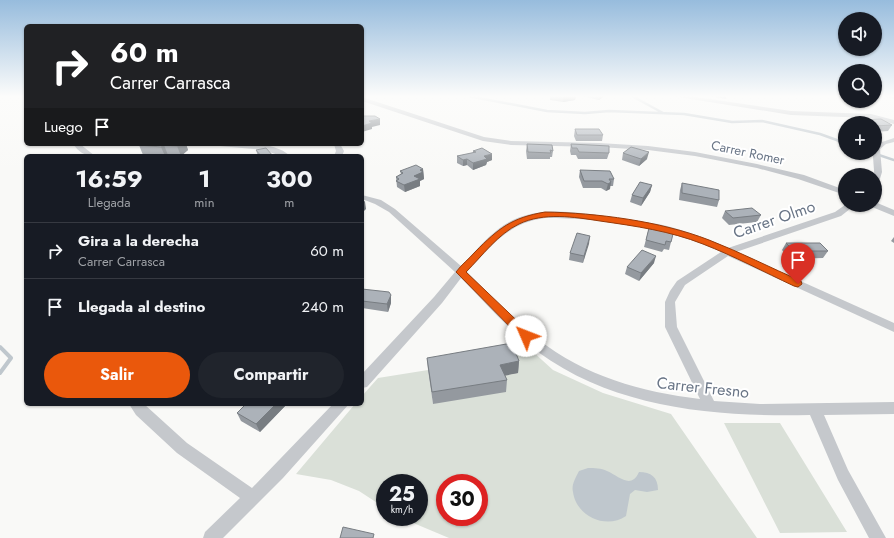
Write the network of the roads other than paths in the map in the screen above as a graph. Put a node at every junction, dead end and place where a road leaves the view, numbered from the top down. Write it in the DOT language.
graph roads {
  1 [pos="429,121"];
  2 [pos="894,140"];
  3 [pos="78,146"];
  4 [pos="243,146"];
  5 [pos="88,154"];
  6 [pos="284,154"];
  7 [pos="879,168"];
  8 [pos="838,190"];
  9 [pos="364,198"];
  10 [pos="882,208"];
  11 [pos="841,212"];
  12 [pos="894,212"];
  13 [pos="730,251"];
  14 [pos="460,272"];
  15 [pos="894,328"];
  16 [pos="364,381"];
  17 [pos="137,406"];
  18 [pos="340,406"];
  19 [pos="710,408"];
  20 [pos="814,408"];
  21 [pos="894,408"];
  22 [pos="253,498"];
  23 [pos="211,538"];
  24 [pos="878,538"];
  1 -- 8 [label="street, Carrer Romer"];
  2 -- 7 [label="street"];
  3 -- 5 [label="street"];
  4 -- 6 [label="street"];
  9 -- 14 [label="street, Carrer Fresno"];
  10 -- 12 [label="street"];
  11 -- 13 [label="street, Carrer Olmo"];
  13 -- 14 [label="street"];
  13 -- 15 [label="street"];
  13 -- 19 [label="street, Carrer Olmo"];
  14 -- 16 [label="street"];
  14 -- 19 [label="street, Carrer Fresno"];
  17 -- 22 [label="street"];
  18 -- 22 [label="street"];
  19 -- 20 [label="street, Carrer Fresno"];
  20 -- 21 [label="street, Carrer Fresno"];
  20 -- 24 [label="street"];
  22 -- 23 [label="street"];
}
